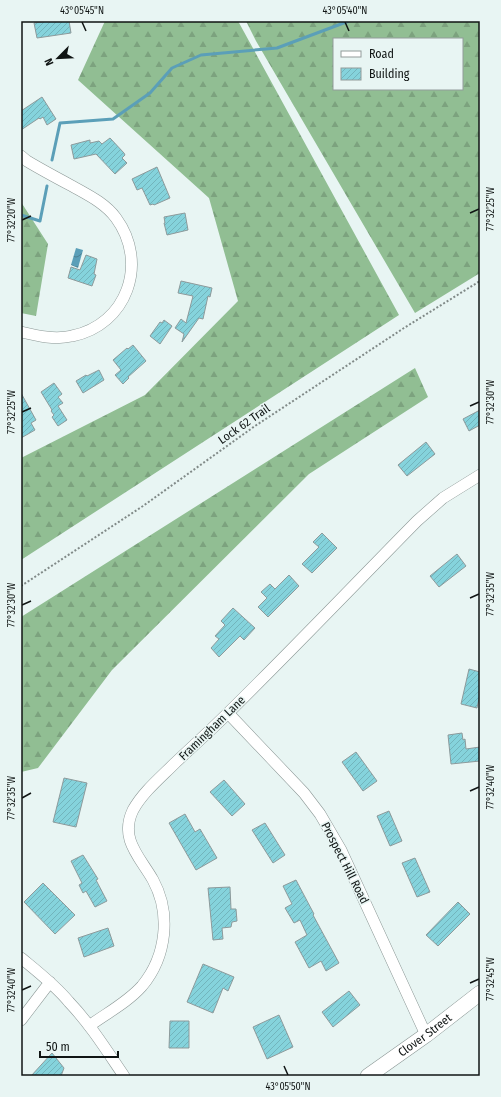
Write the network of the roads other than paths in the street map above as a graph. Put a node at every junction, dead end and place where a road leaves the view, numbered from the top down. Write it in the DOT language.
graph roads {
  1 [pos="21,156"];
  2 [pos="21,332"];
  3 [pos="480,475"];
  4 [pos="228,713"];
  5 [pos="21,958"];
  6 [pos="50,982"];
  7 [pos="480,993"];
  8 [pos="21,1020"];
  9 [pos="89,1026"];
  10 [pos="426,1035"];
  11 [pos="124,1076"];
  12 [pos="368,1076"];
  1 -- 2 [label="street"];
  3 -- 4 [label="street, Framingham Lane"];
  4 -- 9 [label="street, Framingham Lane"];
  4 -- 10 [label="street, Prospect Hill Road"];
  5 -- 6 [label="street"];
  6 -- 8 [label="street"];
  6 -- 9 [label="street"];
  7 -- 10 [label="main road, Clover Street"];
  9 -- 11 [label="street"];
  10 -- 12 [label="main road, Clover Street"];
}
